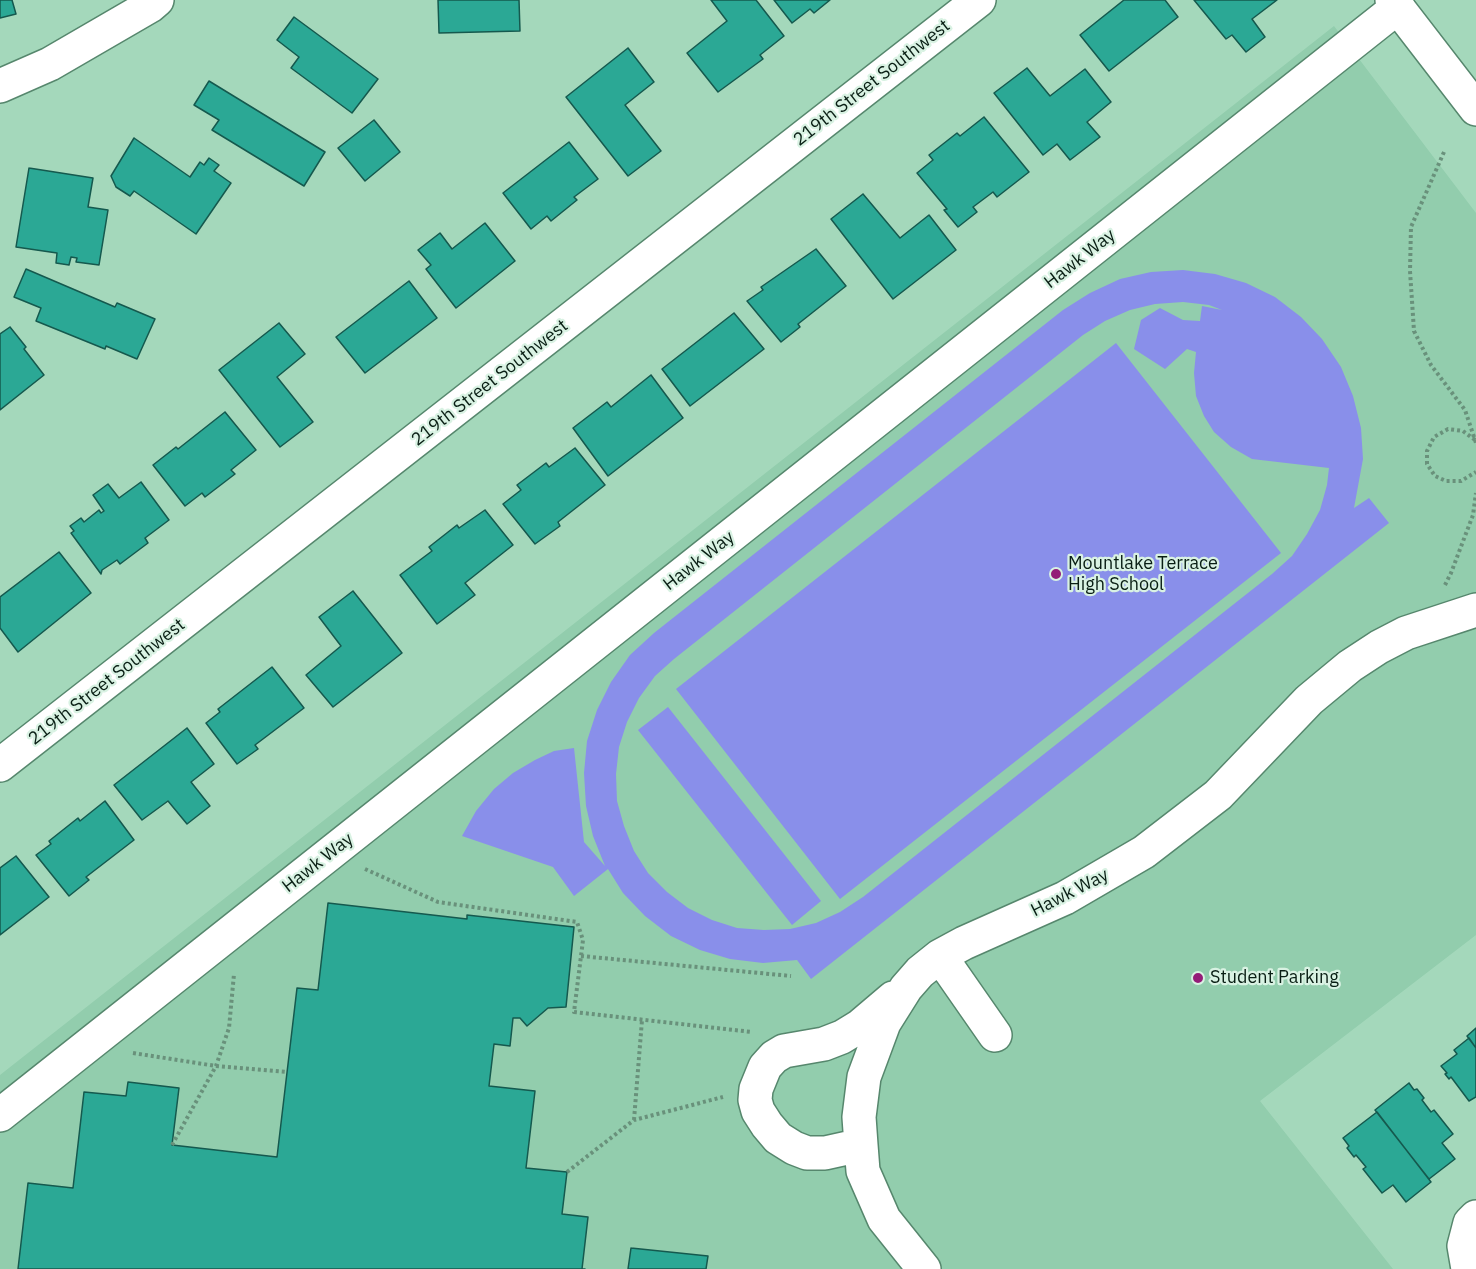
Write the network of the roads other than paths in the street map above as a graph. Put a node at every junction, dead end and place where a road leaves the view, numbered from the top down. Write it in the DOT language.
graph roads {
  1 [pos="157,0"];
  2 [pos="979,0"];
  3 [pos="1395,3"];
  4 [pos="0,86"];
  5 [pos="1476,109"];
  6 [pos="1476,610"];
  7 [pos="0,765"];
  8 [pos="940,956"];
  9 [pos="906,988"];
  10 [pos="996,1035"];
  11 [pos="0,1115"];
  12 [pos="861,1145"];
  13 [pos="1476,1217"];
  14 [pos="924,1269"];
  15 [pos="1468,1269"];
  1 -- 4 [label="street"];
  2 -- 7 [label="street, 219th Street Southwest"];
  3 -- 5 [label="street"];
  3 -- 11 [label="street, Hawk Way"];
  6 -- 8 [label="street, Hawk Way"];
  8 -- 9 [label="street, Hawk Way"];
  8 -- 10 [label="street"];
  9 -- 12 [label="street, Hawk Way"];
  9 -- 12 [label="street"];
  12 -- 14 [label="street, Hawk Way"];
  13 -- 15 [label="street"];
}
